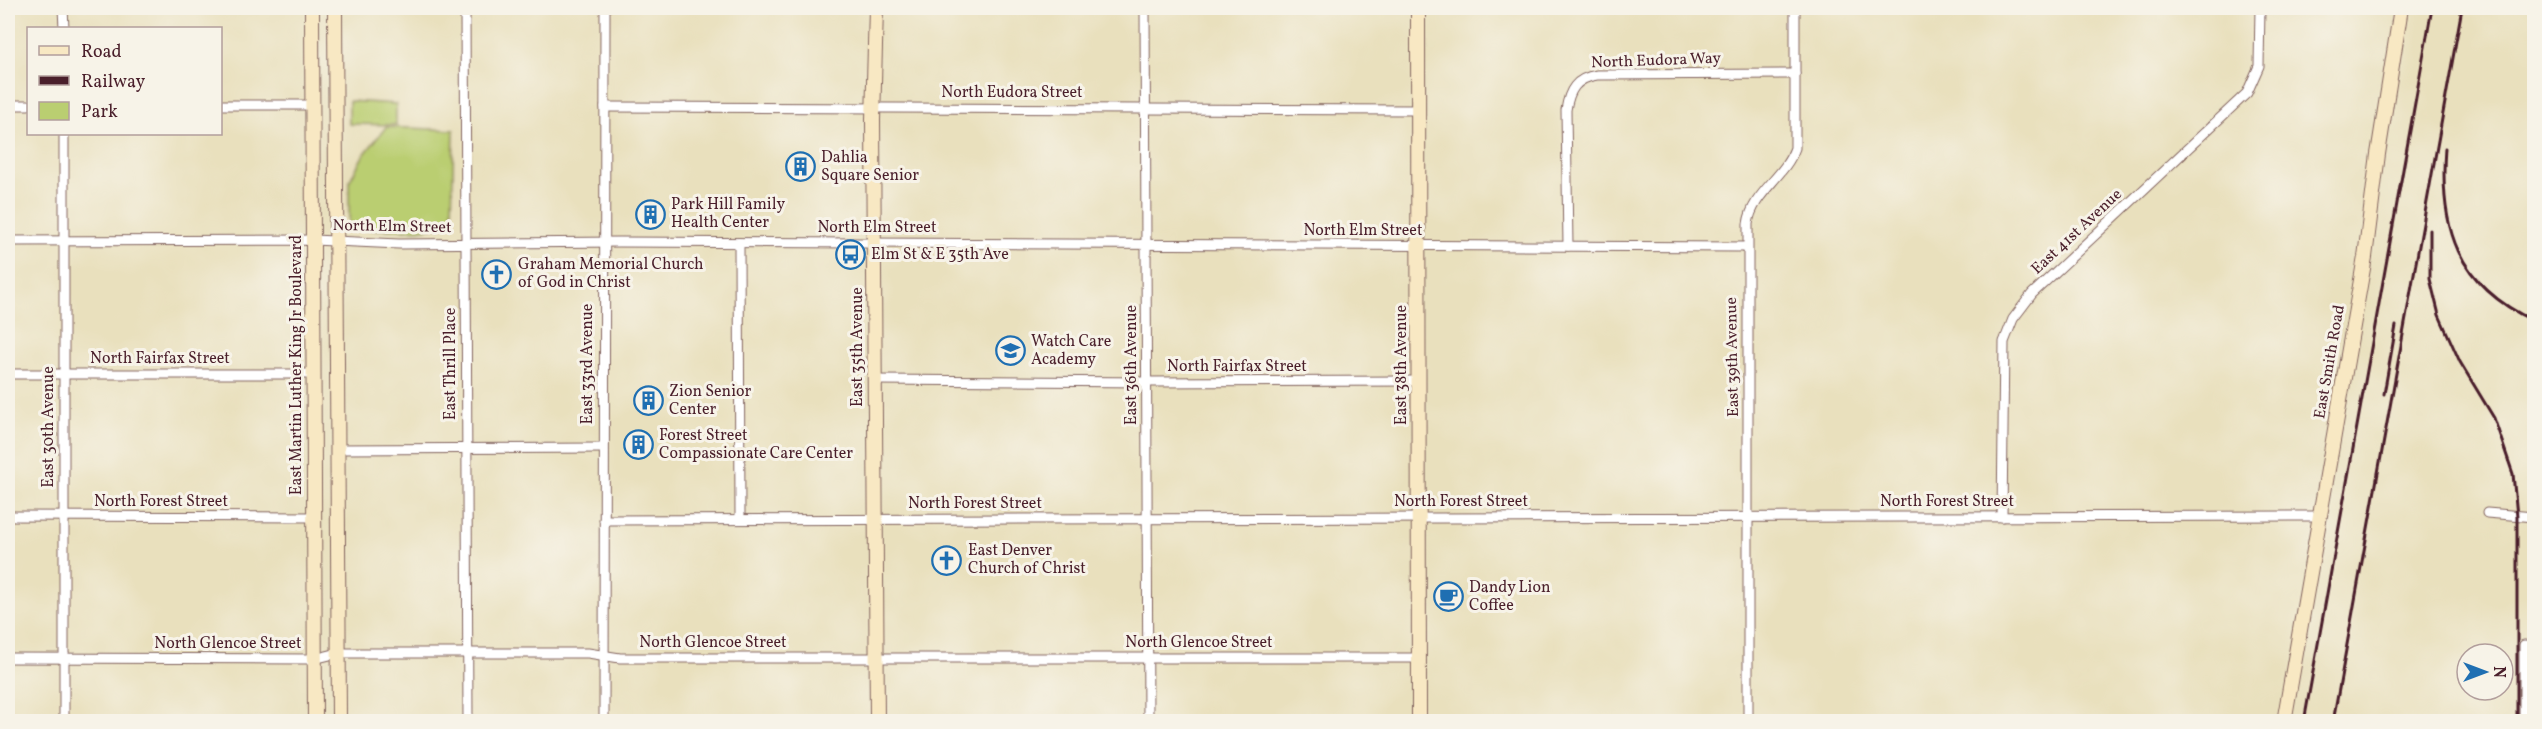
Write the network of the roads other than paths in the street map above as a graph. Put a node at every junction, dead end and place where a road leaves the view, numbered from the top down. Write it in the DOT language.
graph roads {
  1 [pos="63,8"];
  2 [pos="312,8"];
  3 [pos="335,8"];
  4 [pos="465,8"];
  5 [pos="605,8"];
  6 [pos="876,8"];
  7 [pos="1145,8"];
  8 [pos="1418,8"];
  9 [pos="1795,8"];
  10 [pos="2260,8"];
  11 [pos="2401,8"];
  12 [pos="64,27"];
  13 [pos="1795,74"];
  14 [pos="8,105"];
  15 [pos="27,105"];
  16 [pos="222,105"];
  17 [pos="312,105"];
  18 [pos="605,107"];
  19 [pos="873,107"];
  20 [pos="1146,109"];
  21 [pos="1418,110"];
  22 [pos="64,135"];
  23 [pos="313,240"];
  24 [pos="8,241"];
  25 [pos="64,241"];
  26 [pos="336,242"];
  27 [pos="605,243"];
  28 [pos="739,243"];
  29 [pos="874,243"];
  30 [pos="466,244"];
  31 [pos="1146,244"];
  32 [pos="1418,246"];
  33 [pos="1568,246"];
  34 [pos="1747,247"];
  35 [pos="8,374"];
  36 [pos="64,374"];
  37 [pos="313,374"];
  38 [pos="875,380"];
  39 [pos="1419,381"];
  40 [pos="1147,382"];
  41 [pos="466,448"];
  42 [pos="603,448"];
  43 [pos="338,449"];
  44 [pos="2487,513"];
  45 [pos="8,516"];
  46 [pos="64,516"];
  47 [pos="2319,516"];
  48 [pos="314,517"];
  49 [pos="1418,517"];
  50 [pos="1748,517"];
  51 [pos="2002,517"];
  52 [pos="2535,517"];
  53 [pos="1147,518"];
  54 [pos="740,519"];
  55 [pos="876,519"];
  56 [pos="604,520"];
  57 [pos="2529,646"];
  58 [pos="338,653"];
  59 [pos="468,653"];
  60 [pos="604,655"];
  61 [pos="8,658"];
  62 [pos="64,658"];
  63 [pos="877,658"];
  64 [pos="1148,658"];
  65 [pos="1419,658"];
  66 [pos="314,659"];
  67 [pos="64,722"];
  68 [pos="315,722"];
  69 [pos="339,722"];
  70 [pos="468,722"];
  71 [pos="604,722"];
  72 [pos="877,722"];
  73 [pos="1148,722"];
  74 [pos="1419,722"];
  75 [pos="1748,722"];
  76 [pos="2284,722"];
  77 [pos="2524,722"];
  1 -- 12 [label="street"];
  2 -- 17 [label="street, East Martin Luther King Jr Boulevard"];
  3 -- 26 [label="street"];
  4 -- 30 [label="street, East Thrill Place"];
  5 -- 18 [label="street, East 33rd Avenue"];
  6 -- 19 [label="street, East 35th Avenue"];
  7 -- 20 [label="street, East 36th Avenue"];
  8 -- 21 [label="street, East 38th Avenue"];
  9 -- 13 [label="street, East 39th Avenue"];
  10 -- 51 [label="street, East 41st Avenue"];
  11 -- 47 [label="street, East Smith Road"];
  13 -- 33 [label="street, North Eudora Way"];
  13 -- 34 [label="street, East 39th Avenue"];
  14 -- 15 [label="street"];
  16 -- 17 [label="street"];
  17 -- 23 [label="street, East Martin Luther King Jr Boulevard"];
  18 -- 19 [label="street, North Eudora Street"];
  18 -- 27 [label="street, East 33rd Avenue"];
  19 -- 20 [label="street, North Eudora Street"];
  19 -- 29 [label="street, East 35th Avenue"];
  20 -- 21 [label="street, North Eudora Street"];
  20 -- 31 [label="street, East 36th Avenue"];
  21 -- 32 [label="street, East 38th Avenue"];
  22 -- 25 [label="street, East 30th Avenue"];
  23 -- 25 [label="street, North Elm Street"];
  23 -- 26 [label="street, North Elm Street"];
  23 -- 37 [label="street, East Martin Luther King Jr Boulevard"];
  24 -- 25 [label="street, North Elm Street"];
  25 -- 36 [label="street, East 30th Avenue"];
  26 -- 30 [label="street, North Elm Street"];
  26 -- 43 [label="street"];
  27 -- 28 [label="street, North Elm Street"];
  27 -- 30 [label="street, North Elm Street"];
  27 -- 42 [label="street, East 33rd Avenue"];
  28 -- 29 [label="street, North Elm Street"];
  28 -- 54 [label="street"];
  29 -- 31 [label="street, North Elm Street"];
  29 -- 38 [label="street, East 35th Avenue"];
  30 -- 41 [label="street, East Thrill Place"];
  31 -- 32 [label="street, North Elm Street"];
  31 -- 40 [label="street, East 36th Avenue"];
  32 -- 33 [label="street, North Elm Street"];
  32 -- 39 [label="street, East 38th Avenue"];
  33 -- 34 [label="street, North Elm Street"];
  34 -- 50 [label="street, East 39th Avenue"];
  35 -- 36 [label="street, North Fairfax Street"];
  36 -- 37 [label="street, North Fairfax Street"];
  36 -- 46 [label="street, East 30th Avenue"];
  37 -- 48 [label="street, East Martin Luther King Jr Boulevard"];
  38 -- 40 [label="street, North Fairfax Street"];
  38 -- 55 [label="street, East 35th Avenue"];
  39 -- 40 [label="street, North Fairfax Street"];
  39 -- 49 [label="street, East 38th Avenue"];
  40 -- 53 [label="street, East 36th Avenue"];
  41 -- 42 [label="street"];
  41 -- 43 [label="street"];
  41 -- 59 [label="street, East Thrill Place"];
  42 -- 56 [label="street, East 33rd Avenue"];
  43 -- 58 [label="street"];
  44 -- 52 [label="street"];
  45 -- 46 [label="street, North Forest Street"];
  46 -- 48 [label="street, North Forest Street"];
  46 -- 62 [label="street, East 30th Avenue"];
  47 -- 51 [label="street, North Forest Street"];
  47 -- 76 [label="street, East Smith Road"];
  48 -- 66 [label="street, East Martin Luther King Jr Boulevard"];
  49 -- 50 [label="street, North Forest Street"];
  49 -- 53 [label="street, North Forest Street"];
  49 -- 65 [label="street, East 38th Avenue"];
  50 -- 51 [label="street, North Forest Street"];
  50 -- 75 [label="street, East 39th Avenue"];
  53 -- 55 [label="street, North Forest Street"];
  53 -- 64 [label="street, East 36th Avenue"];
  54 -- 55 [label="street, North Forest Street"];
  54 -- 56 [label="street, North Forest Street"];
  55 -- 63 [label="street, East 35th Avenue"];
  56 -- 60 [label="street, East 33rd Avenue"];
  57 -- 77 [label="street"];
  58 -- 59 [label="street, North Glencoe Street"];
  58 -- 66 [label="street, North Glencoe Street"];
  58 -- 69 [label="street"];
  59 -- 60 [label="street, North Glencoe Street"];
  59 -- 70 [label="street, East Thrill Place"];
  60 -- 63 [label="street, North Glencoe Street"];
  60 -- 71 [label="street, East 33rd Avenue"];
  61 -- 62 [label="street, North Glencoe Street"];
  62 -- 66 [label="street, North Glencoe Street"];
  62 -- 67 [label="street, East 30th Avenue"];
  63 -- 64 [label="street, North Glencoe Street"];
  63 -- 72 [label="street, East 35th Avenue"];
  64 -- 65 [label="street, North Glencoe Street"];
  64 -- 73 [label="street, East 36th Avenue"];
  65 -- 74 [label="street, East 38th Avenue"];
  66 -- 68 [label="street, East Martin Luther King Jr Boulevard"];
}
